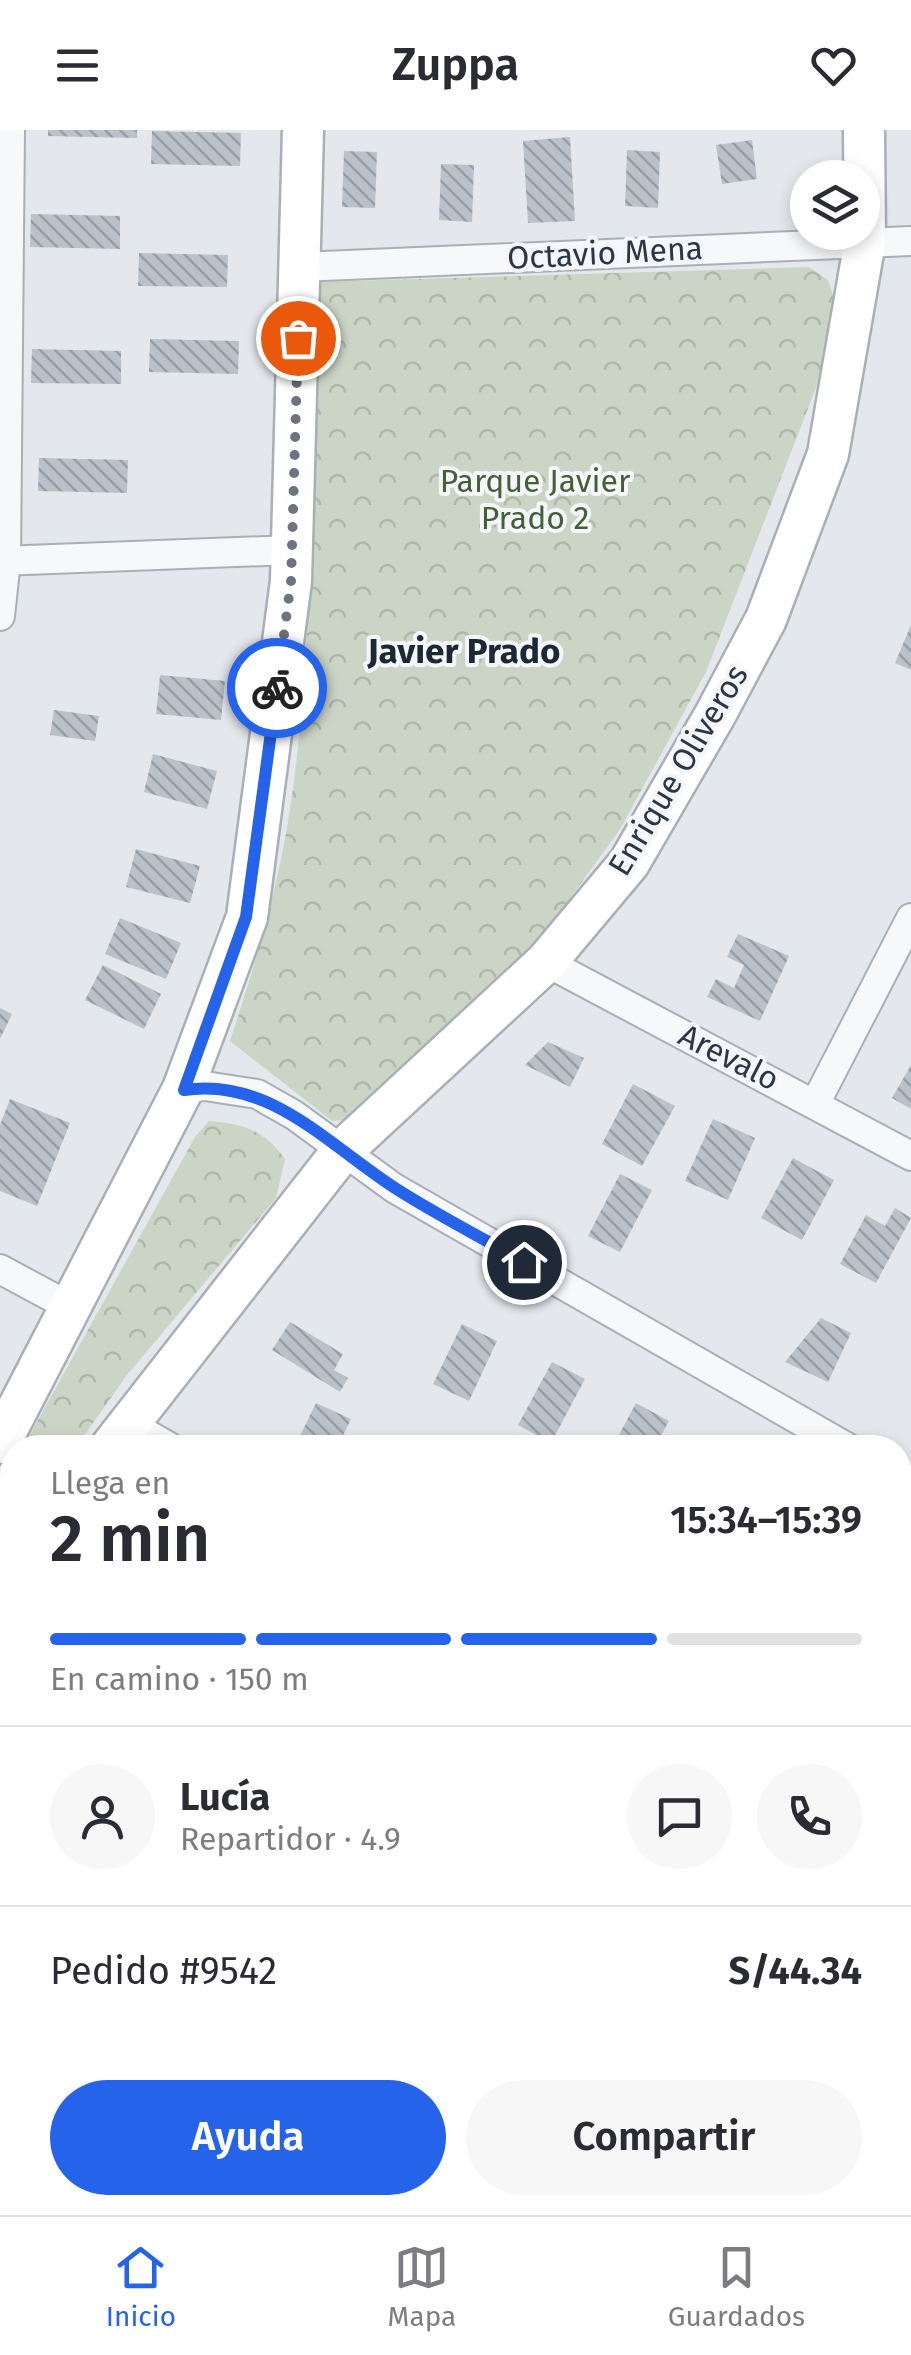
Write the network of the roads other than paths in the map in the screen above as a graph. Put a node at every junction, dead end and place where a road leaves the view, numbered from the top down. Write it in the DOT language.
graph roads {
  1 [pos="10,130"];
  2 [pos="303,130"];
  3 [pos="864,130"];
  4 [pos="865,160"];
  5 [pos="880,241"];
  6 [pos="911,241"];
  7 [pos="790,244"];
  8 [pos="864,250"];
  9 [pos="300,267"];
  10 [pos="4,268"];
  11 [pos="292,550"];
  12 [pos="3,560"];
  13 [pos="0,616"];
  14 [pos="911,918"];
  15 [pos="546,962"];
  16 [pos="184,1090"];
  17 [pos="816,1102"];
  18 [pos="343,1150"];
  19 [pos="911,1156"];
  20 [pos="0,1270"];
  21 [pos="74,1308"];
  22 [pos="4,1435"];
  23 [pos="121,1435"];
  24 [pos="825,1435"];
  1 -- 10 [label="street"];
  2 -- 9 [label="street"];
  3 -- 4 [label="street, Enrique Oliveros"];
  5 -- 6 [label="street, Octavio Mena"];
  7 -- 9 [label="street, Octavio Mena"];
  8 -- 15 [label="street, Enrique Oliveros"];
  9 -- 11 [label="street"];
  10 -- 12 [label="street"];
  11 -- 12 [label="street"];
  11 -- 16 [label="street"];
  12 -- 13 [label="street"];
  14 -- 17 [label="street"];
  15 -- 17 [label="street, Arevalo"];
  15 -- 18 [label="street, Enrique Oliveros"];
  16 -- 18 [label="street"];
  16 -- 21 [label="street"];
  17 -- 19 [label="street, Arevalo"];
  18 -- 23 [label="street, Enrique Oliveros"];
  18 -- 24 [label="street"];
  20 -- 21 [label="street"];
  21 -- 22 [label="street"];
}
